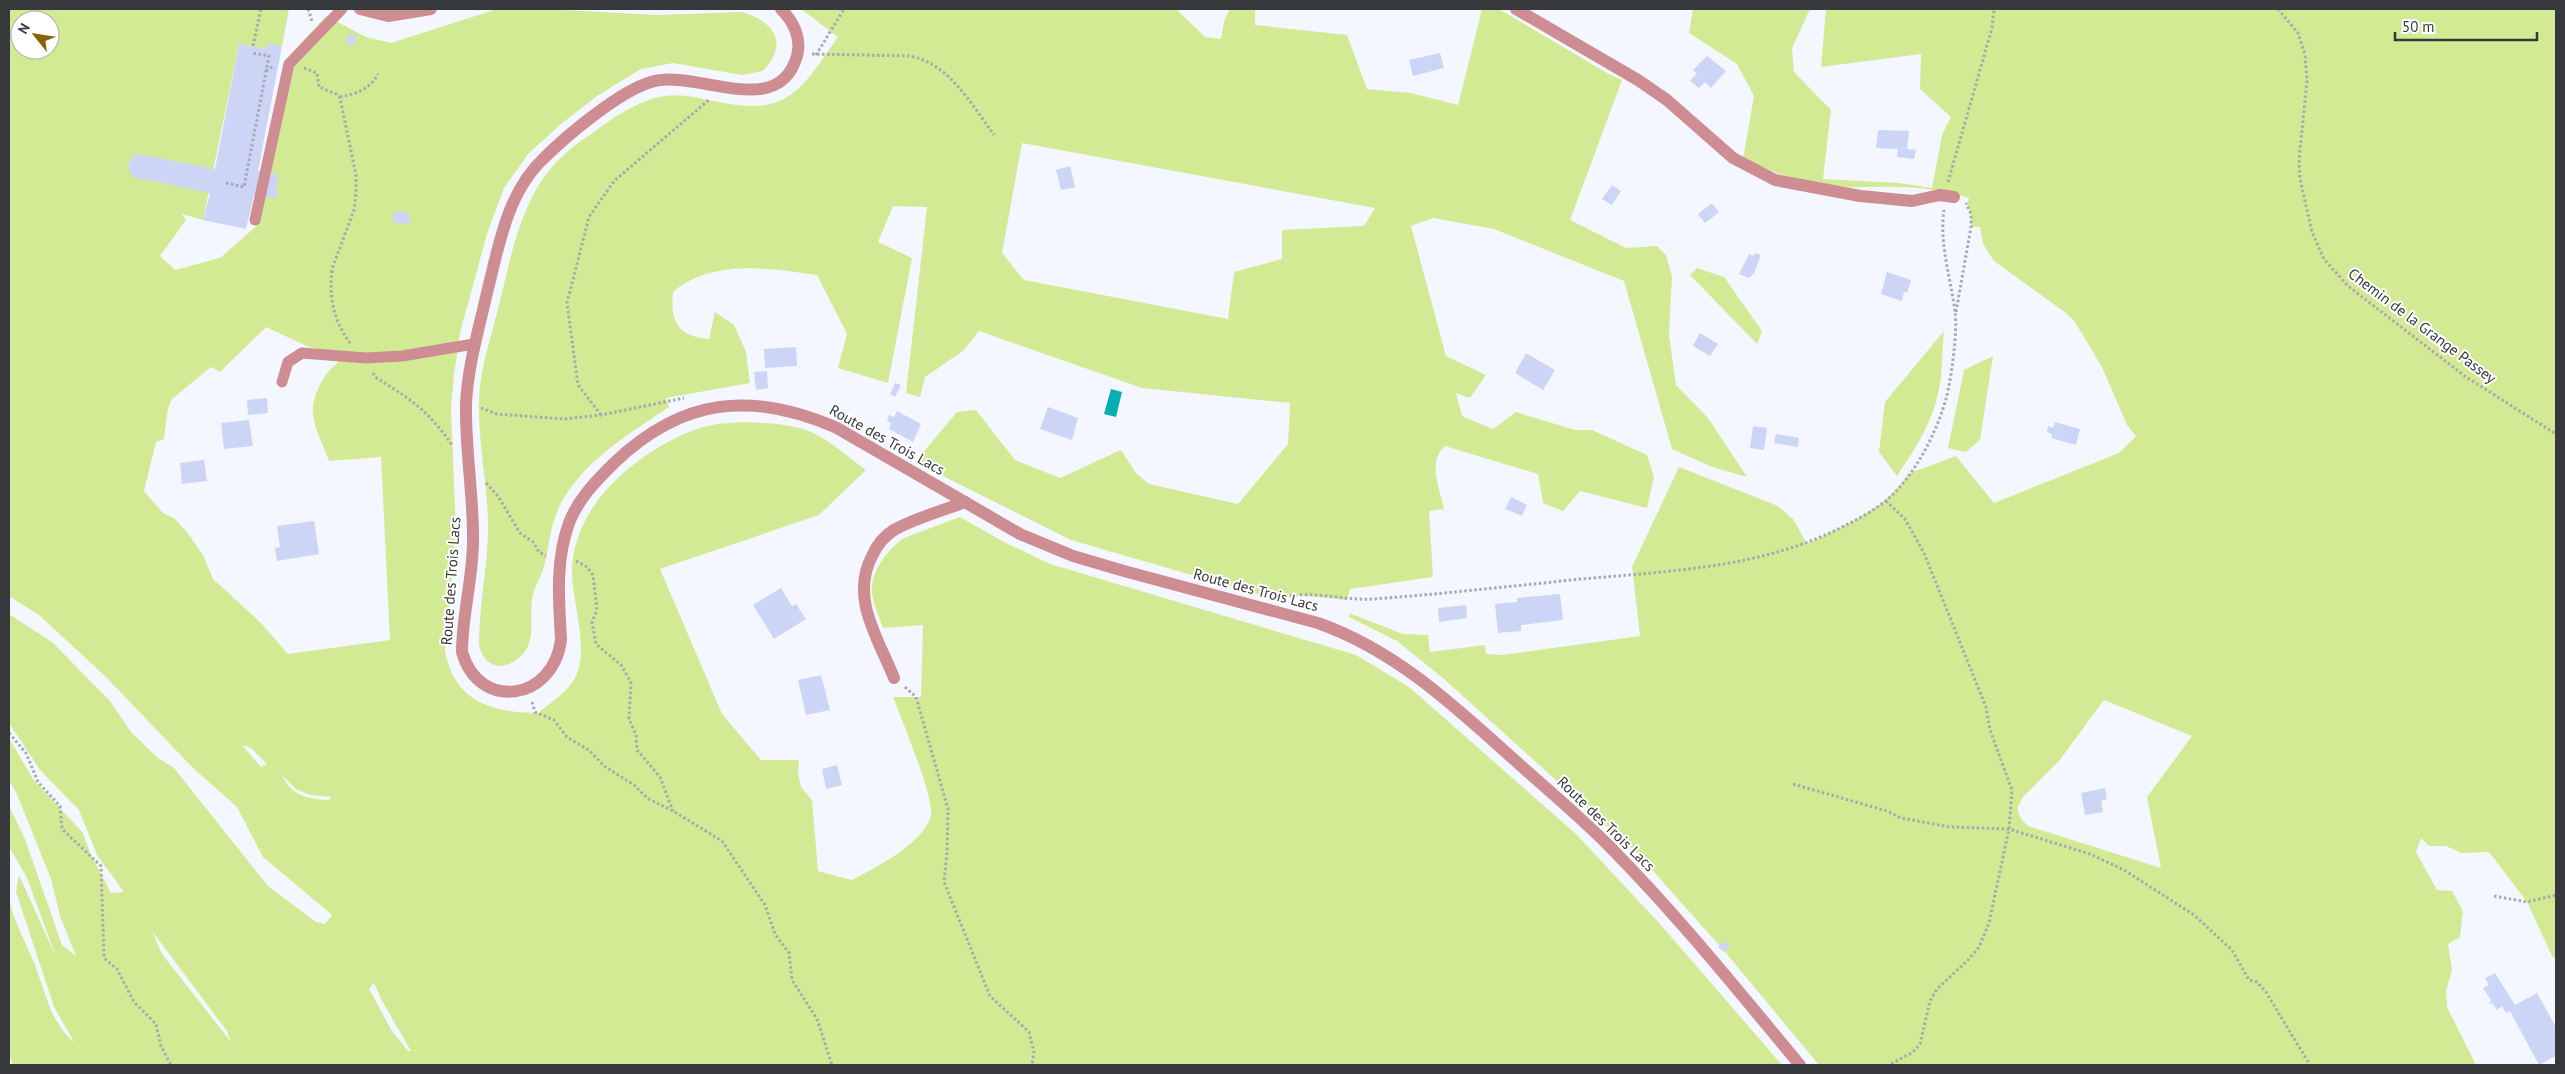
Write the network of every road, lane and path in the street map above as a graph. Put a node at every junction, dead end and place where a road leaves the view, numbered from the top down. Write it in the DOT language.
graph roads {
  1 [pos="261,9"];
  2 [pos="342,9"];
  3 [pos="360,9"];
  4 [pos="431,9"];
  5 [pos="781,9"];
  6 [pos="844,9"];
  7 [pos="1516,9"];
  8 [pos="1994,9"];
  9 [pos="2278,9"];
  10 [pos="253,46"];
  11 [pos="252,53"];
  12 [pos="289,64"];
  13 [pos="378,74"];
  14 [pos="724,87"];
  15 [pos="340,97"];
  16 [pos="994,135"];
  17 [pos="226,184"];
  18 [pos="1947,197"];
  19 [pos="255,220"];
  20 [pos="1956,314"];
  21 [pos="474,344"];
  22 [pos="366,358"];
  23 [pos="282,382"];
  24 [pos="691,397"];
  25 [pos="466,402"];
  26 [pos="601,415"];
  27 [pos="2556,434"];
  28 [pos="469,463"];
  29 [pos="1886,501"];
  30 [pos="965,502"];
  31 [pos="559,558"];
  32 [pos="1266,609"];
  33 [pos="894,678"];
  34 [pos="527,688"];
  35 [pos="9,733"];
  36 [pos="1793,784"];
  37 [pos="673,811"];
  38 [pos="2009,829"];
  39 [pos="2556,894"];
  40 [pos="2494,896"];
  41 [pos="171,1065"];
  42 [pos="832,1065"];
  43 [pos="1032,1065"];
  44 [pos="1800,1065"];
  45 [pos="1889,1065"];
  46 [pos="2310,1065"];
  1 -- 10 [label="path"];
  2 -- 12 [label="lane"];
  3 -- 4 [label="street"];
  5 -- 14 [label="street, Route des Trois Lacs"];
  6 -- 16 [label="path"];
  7 -- 18 [label="street"];
  8 -- 18 [label="path"];
  9 -- 27 [label="path, Chemin de la Grange Passey"];
  11 -- 17 [label="path"];
  12 -- 15 [label="path"];
  12 -- 19 [label="lane"];
  13 -- 15 [label="path"];
  14 -- 21 [label="street, Route des Trois Lacs"];
  14 -- 26 [label="path"];
  15 -- 22 [label="path"];
  18 -- 20 [label="path"];
  18 -- 20 [label="path"];
  20 -- 29 [label="path"];
  21 -- 22 [label="lane"];
  21 -- 25 [label="street, Route des Trois Lacs"];
  22 -- 23 [label="lane"];
  22 -- 28 [label="path"];
  24 -- 26 [label="path"];
  25 -- 26 [label="path"];
  25 -- 28 [label="street, Route des Trois Lacs"];
  28 -- 31 [label="path"];
  28 -- 34 [label="street, Route des Trois Lacs"];
  29 -- 32 [label="path"];
  29 -- 38 [label="path"];
  30 -- 31 [label="street, Route des Trois Lacs"];
  30 -- 32 [label="street, Route des Trois Lacs"];
  30 -- 33 [label="street"];
  31 -- 34 [label="street, Route des Trois Lacs"];
  31 -- 37 [label="path"];
  32 -- 44 [label="street, Route des Trois Lacs"];
  33 -- 43 [label="path"];
  34 -- 37 [label="path"];
  35 -- 41 [label="path"];
  36 -- 38 [label="path"];
  37 -- 42 [label="path"];
  38 -- 45 [label="path"];
  38 -- 46 [label="path"];
  39 -- 40 [label="path"];
}
